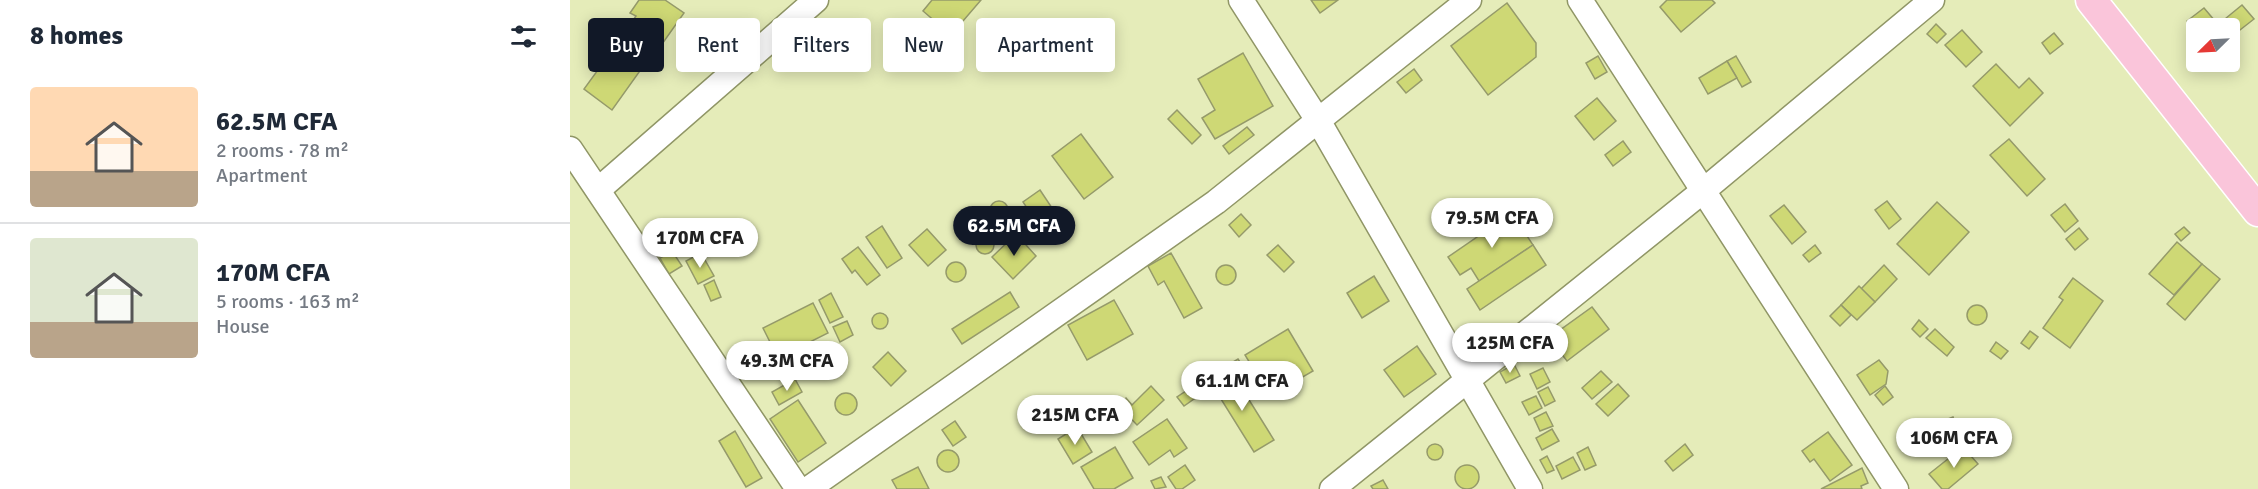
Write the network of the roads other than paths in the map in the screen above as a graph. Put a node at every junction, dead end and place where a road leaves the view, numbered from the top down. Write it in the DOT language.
graph roads {
  1 [pos="816,0"];
  2 [pos="1241,0"];
  3 [pos="1469,0"];
  4 [pos="1580,0"];
  5 [pos="1932,0"];
  6 [pos="2091,0"];
  7 [pos="1319,122"];
  8 [pos="570,149"];
  9 [pos="598,190"];
  10 [pos="1703,191"];
  11 [pos="2258,211"];
  12 [pos="1466,381"];
  13 [pos="798,489"];
  14 [pos="808,489"];
  15 [pos="1332,489"];
  16 [pos="1530,489"];
  17 [pos="1896,489"];
  1 -- 9 [label="street"];
  2 -- 7 [label="street"];
  3 -- 7 [label="street"];
  4 -- 10 [label="street"];
  5 -- 10 [label="street"];
  6 -- 11 [label="main road"];
  7 -- 12 [label="street"];
  7 -- 14 [label="street"];
  8 -- 9 [label="street"];
  9 -- 13 [label="street"];
  10 -- 12 [label="street"];
  10 -- 17 [label="street"];
  12 -- 15 [label="street"];
  12 -- 16 [label="street"];
}
